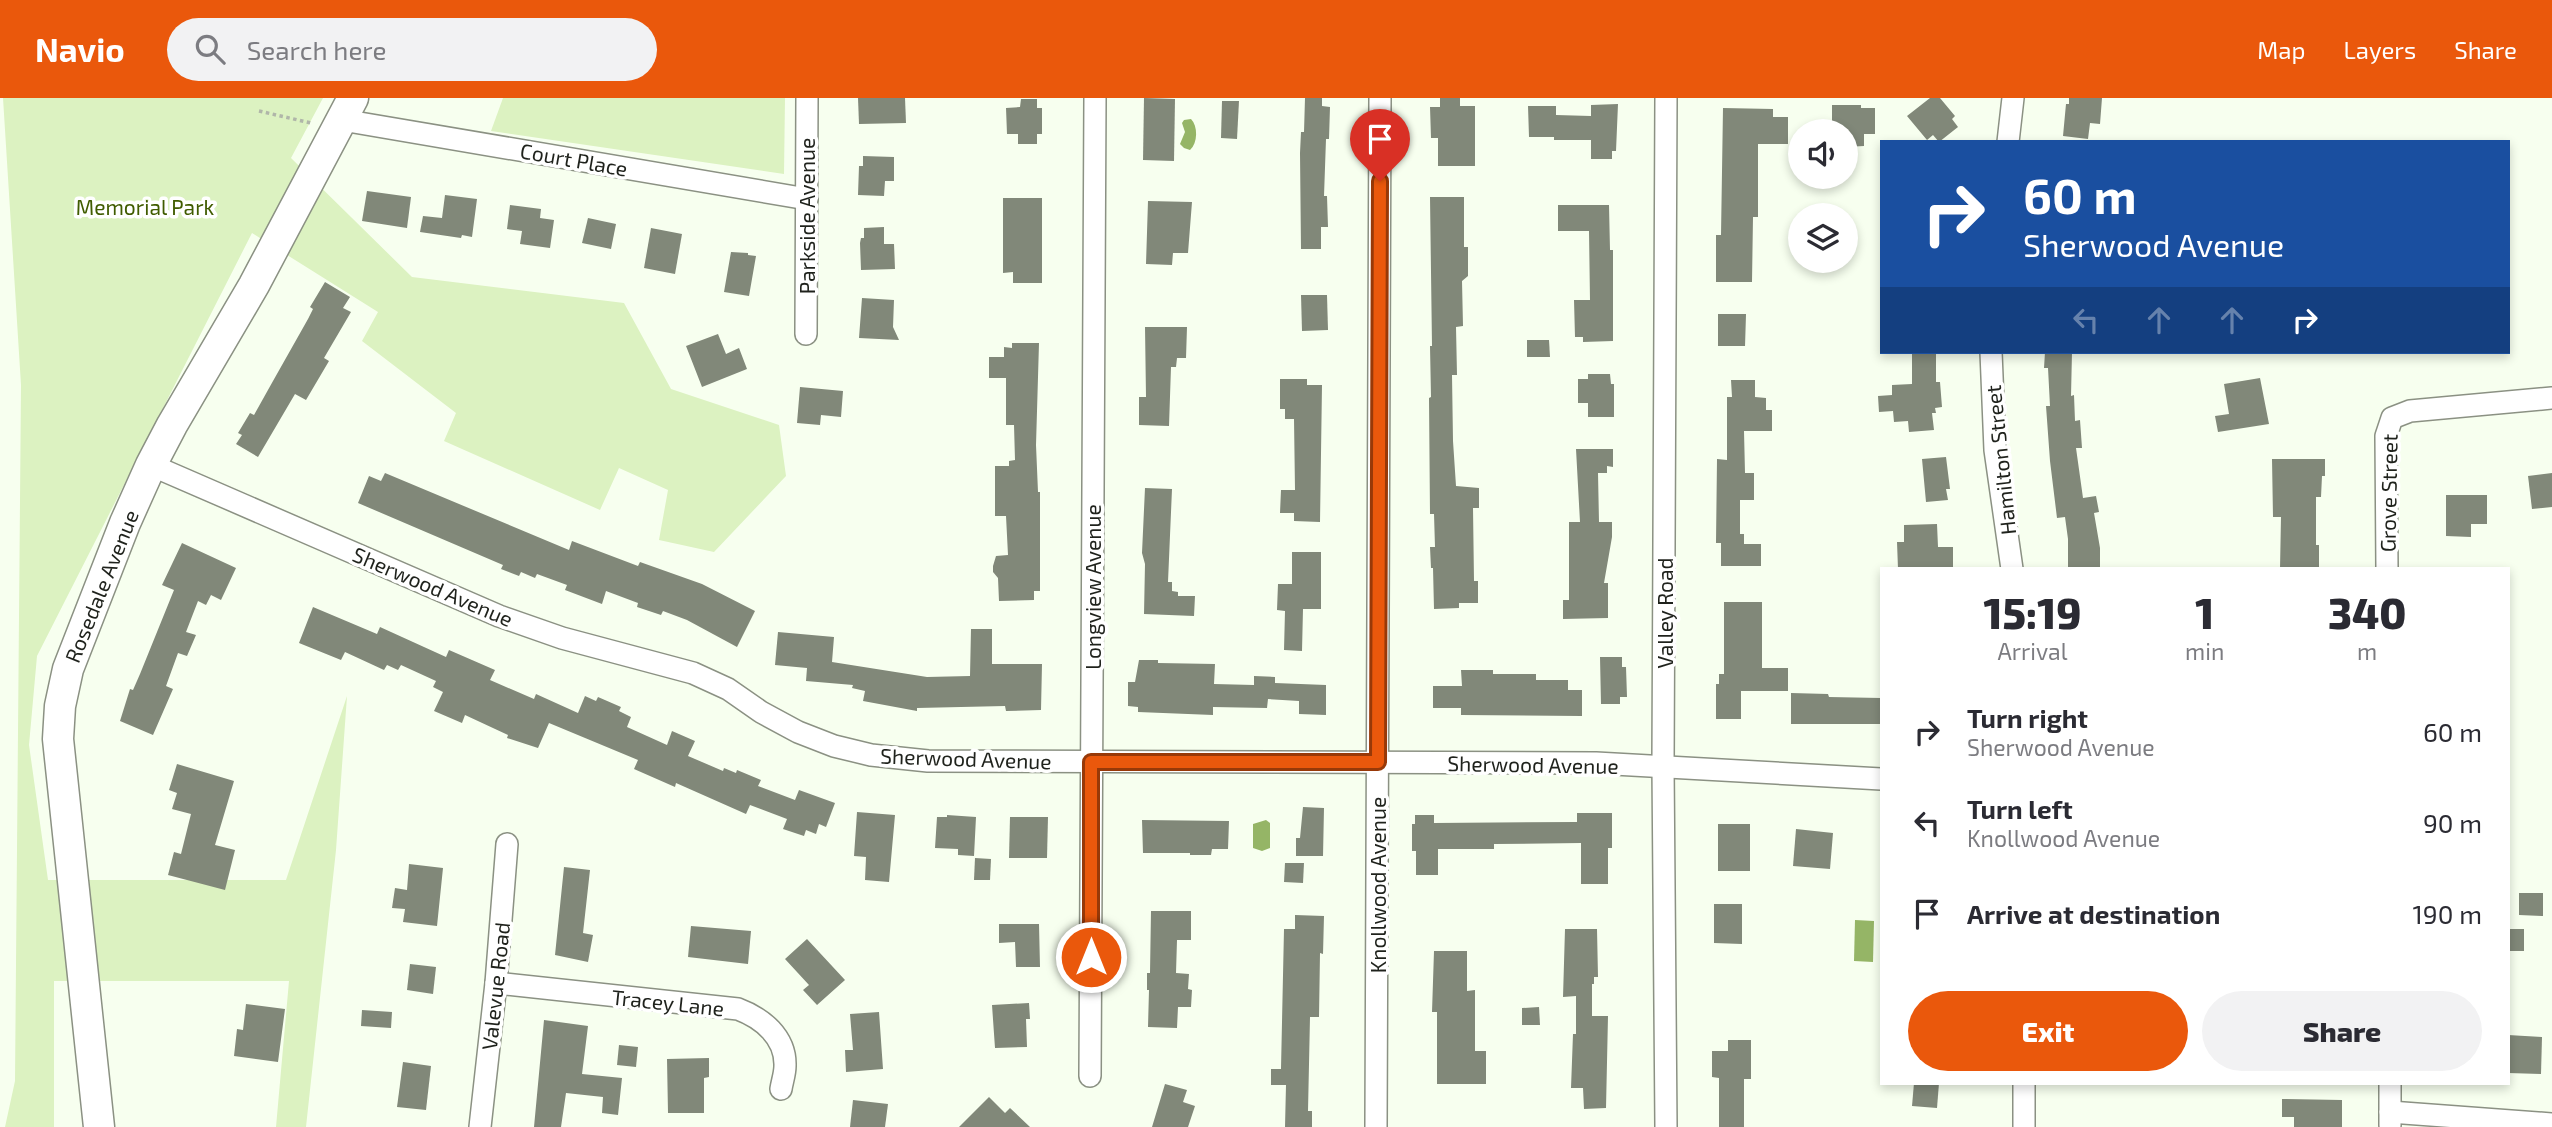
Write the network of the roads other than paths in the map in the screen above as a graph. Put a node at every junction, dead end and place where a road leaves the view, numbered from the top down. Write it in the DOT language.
graph roads {
  1 [pos="807,98"];
  2 [pos="1095,98"];
  3 [pos="1380,98"];
  4 [pos="1666,98"];
  5 [pos="2013,98"];
  6 [pos="344,116"];
  7 [pos="2008,140"];
  8 [pos="807,199"];
  9 [pos="806,334"];
  10 [pos="1991,354"];
  11 [pos="2552,398"];
  12 [pos="151,465"];
  13 [pos="2012,567"];
  14 [pos="2387,567"];
  15 [pos="1091,762"];
  16 [pos="1378,762"];
  17 [pos="1663,766"];
  18 [pos="1880,779"];
  19 [pos="507,844"];
  20 [pos="496,983"];
  21 [pos="1090,1076"];
  22 [pos="2024,1085"];
  23 [pos="2390,1085"];
  24 [pos="780,1089"];
  25 [pos="2390,1120"];
  26 [pos="2552,1124"];
  27 [pos="99,1127"];
  28 [pos="480,1127"];
  29 [pos="1376,1127"];
  30 [pos="1666,1127"];
  31 [pos="2024,1127"];
  1 -- 8 [label="street, Parkside Avenue"];
  2 -- 15 [label="street, Longview Avenue"];
  3 -- 16 [label="street, Knollwood Avenue"];
  4 -- 17 [label="street, Valley Road"];
  5 -- 7 [label="street"];
  6 -- 8 [label="street, Court Place"];
  6 -- 12 [label="street, Rosedale Avenue"];
  8 -- 9 [label="street, Parkside Avenue"];
  10 -- 13 [label="street, Hamilton Street"];
  11 -- 14 [label="street, Grove Street"];
  12 -- 15 [label="street, Sherwood Avenue"];
  12 -- 27 [label="street, Rosedale Avenue"];
  15 -- 16 [label="street, Sherwood Avenue"];
  15 -- 21 [label="street, Longview Avenue"];
  16 -- 17 [label="street, Sherwood Avenue"];
  16 -- 29 [label="street, Knollwood Avenue"];
  17 -- 18 [label="street, Sherwood Avenue"];
  17 -- 30 [label="street, Valley Road"];
  19 -- 20 [label="street, Valevue Road"];
  20 -- 24 [label="street, Tracey Lane"];
  20 -- 28 [label="street, Valevue Road"];
  22 -- 31 [label="street"];
  23 -- 25 [label="street"];
  25 -- 26 [label="street"];
}
